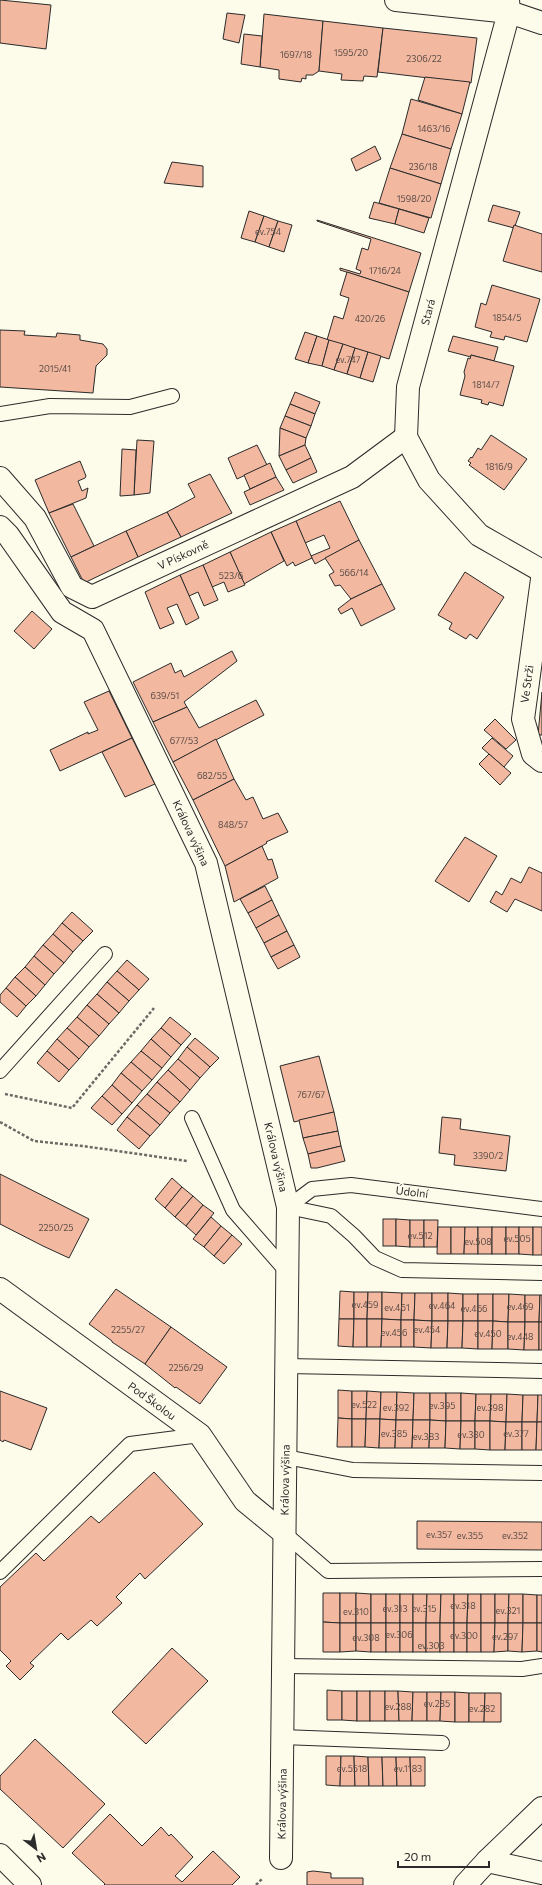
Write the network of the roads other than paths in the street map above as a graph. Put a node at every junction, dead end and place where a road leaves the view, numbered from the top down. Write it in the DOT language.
graph roads {
  1 [pos="396,0"];
  2 [pos="509,6"];
  3 [pos="542,23"];
  4 [pos="172,396"];
  5 [pos="0,414"];
  6 [pos="406,436"];
  7 [pos="0,478"];
  8 [pos="3,536"];
  9 [pos="542,571"];
  10 [pos="542,579"];
  11 [pos="542,760"];
  12 [pos="105,954"];
  13 [pos="0,1071"];
  14 [pos="192,1118"];
  15 [pos="288,1207"];
  16 [pos="542,1209"];
  17 [pos="288,1273"];
  18 [pos="542,1273"];
  19 [pos="0,1289"];
  20 [pos="287,1366"];
  21 [pos="542,1371"];
  22 [pos="200,1435"];
  23 [pos="286,1457"];
  24 [pos="542,1473"];
  25 [pos="284,1533"];
  26 [pos="542,1569"];
  27 [pos="0,1572"];
  28 [pos="283,1666"];
  29 [pos="542,1666"];
  30 [pos="282,1737"];
  31 [pos="442,1742"];
  32 [pos="542,1808"];
  33 [pos="0,1855"];
  34 [pos="281,1858"];
  35 [pos="487,1861"];
  36 [pos="542,1873"];
  37 [pos="30,1885"];
  38 [pos="465,1885"];
  1 -- 2 [label="street"];
  2 -- 3 [label="street"];
  2 -- 6 [label="street, Stará"];
  4 -- 5 [label="lane"];
  6 -- 7 [label="street, V Pískovně"];
  6 -- 9 [label="street, Stará"];
  8 -- 15 [label="street, Králova výšina"];
  10 -- 11 [label="street, Ve Strži"];
  12 -- 13 [label="lane"];
  14 -- 17 [label="lane"];
  15 -- 16 [label="lane, Údolní"];
  15 -- 17 [label="street, Králova výšina"];
  15 -- 18 [label="lane"];
  17 -- 20 [label="street, Králova výšina"];
  19 -- 22 [label="street, Pod Školou"];
  20 -- 21 [label="lane"];
  20 -- 23 [label="street, Králova výšina"];
  22 -- 25 [label="street, Pod Školou"];
  22 -- 27 [label="lane"];
  23 -- 24 [label="lane"];
  23 -- 25 [label="street, Králova výšina"];
  25 -- 26 [label="lane"];
  25 -- 28 [label="street, Králova výšina"];
  28 -- 29 [label="lane"];
  28 -- 30 [label="street, Králova výšina"];
  30 -- 31 [label="lane"];
  30 -- 34 [label="street, Králova výšina"];
  32 -- 35 [label="street"];
  33 -- 37 [label="street"];
  35 -- 36 [label="street"];
  35 -- 38 [label="street"];
}
